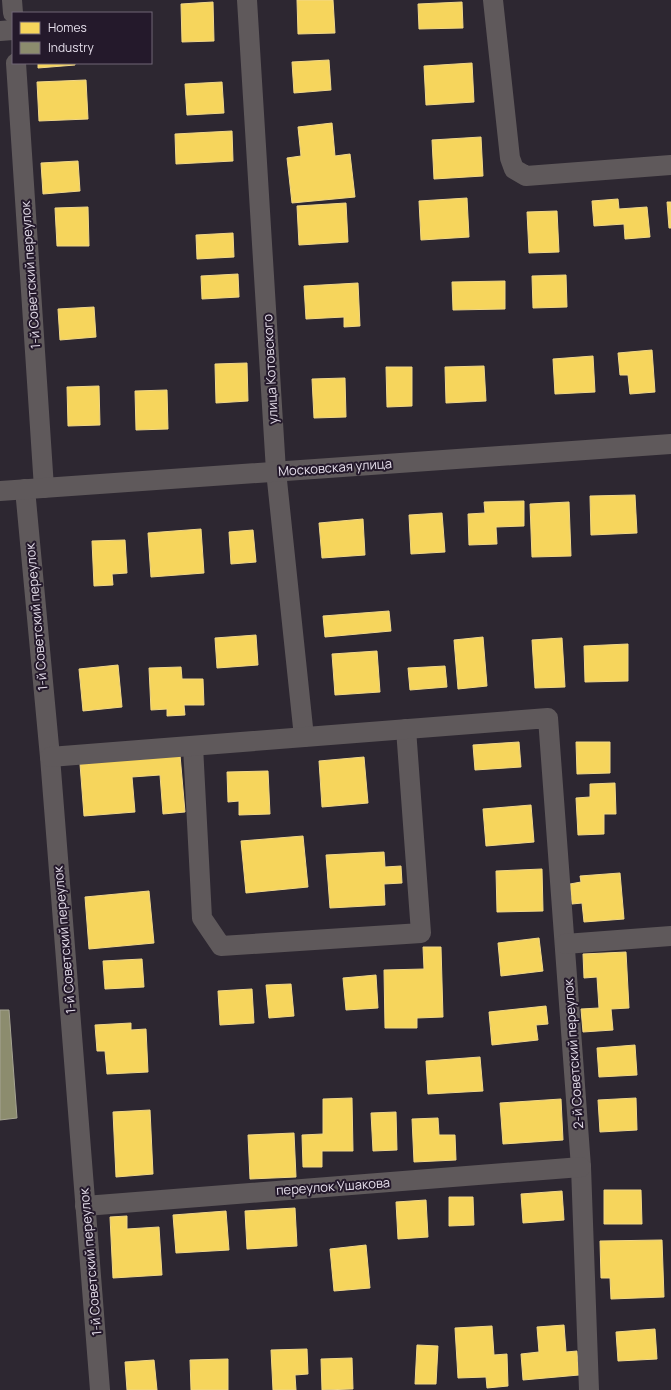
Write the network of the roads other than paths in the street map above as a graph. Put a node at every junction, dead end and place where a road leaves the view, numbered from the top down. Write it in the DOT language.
graph roads {
  1 [pos="12,0"];
  2 [pos="247,0"];
  3 [pos="493,0"];
  4 [pos="13,12"];
  5 [pos="12,30"];
  6 [pos="0,31"];
  7 [pos="16,64"];
  8 [pos="671,165"];
  9 [pos="671,444"];
  10 [pos="276,471"];
  11 [pos="44,488"];
  12 [pos="25,489"];
  13 [pos="0,491"];
  14 [pos="406,729"];
  15 [pos="304,737"];
  16 [pos="193,746"];
  17 [pos="50,757"];
  18 [pos="671,936"];
  19 [pos="565,944"];
  20 [pos="581,1167"];
  21 [pos="85,1206"];
  22 [pos="100,1390"];
  23 [pos="589,1390"];
  1 -- 4 [label="street"];
  2 -- 10 [label="street, улица Котовского"];
  3 -- 8 [label="street"];
  5 -- 6 [label="street"];
  7 -- 11 [label="street, 1-й Советский переулок"];
  9 -- 10 [label="street, Московская улица"];
  10 -- 11 [label="street, Московская улица"];
  10 -- 15 [label="street, улица Котовского"];
  11 -- 12 [label="street, Московская улица"];
  12 -- 13 [label="street, Московская улица"];
  12 -- 17 [label="street, 1-й Советский переулок"];
  14 -- 15 [label="street"];
  14 -- 16 [label="street"];
  14 -- 19 [label="street, 2-й Советский переулок"];
  15 -- 16 [label="street"];
  16 -- 17 [label="street"];
  17 -- 21 [label="street, 1-й Советский переулок"];
  18 -- 19 [label="street"];
  19 -- 20 [label="street, 2-й Советский переулок"];
  20 -- 21 [label="street, переулок Ушакова"];
  20 -- 23 [label="street, 2-й Советский переулок"];
  21 -- 22 [label="street, 1-й Советский переулок"];
}
